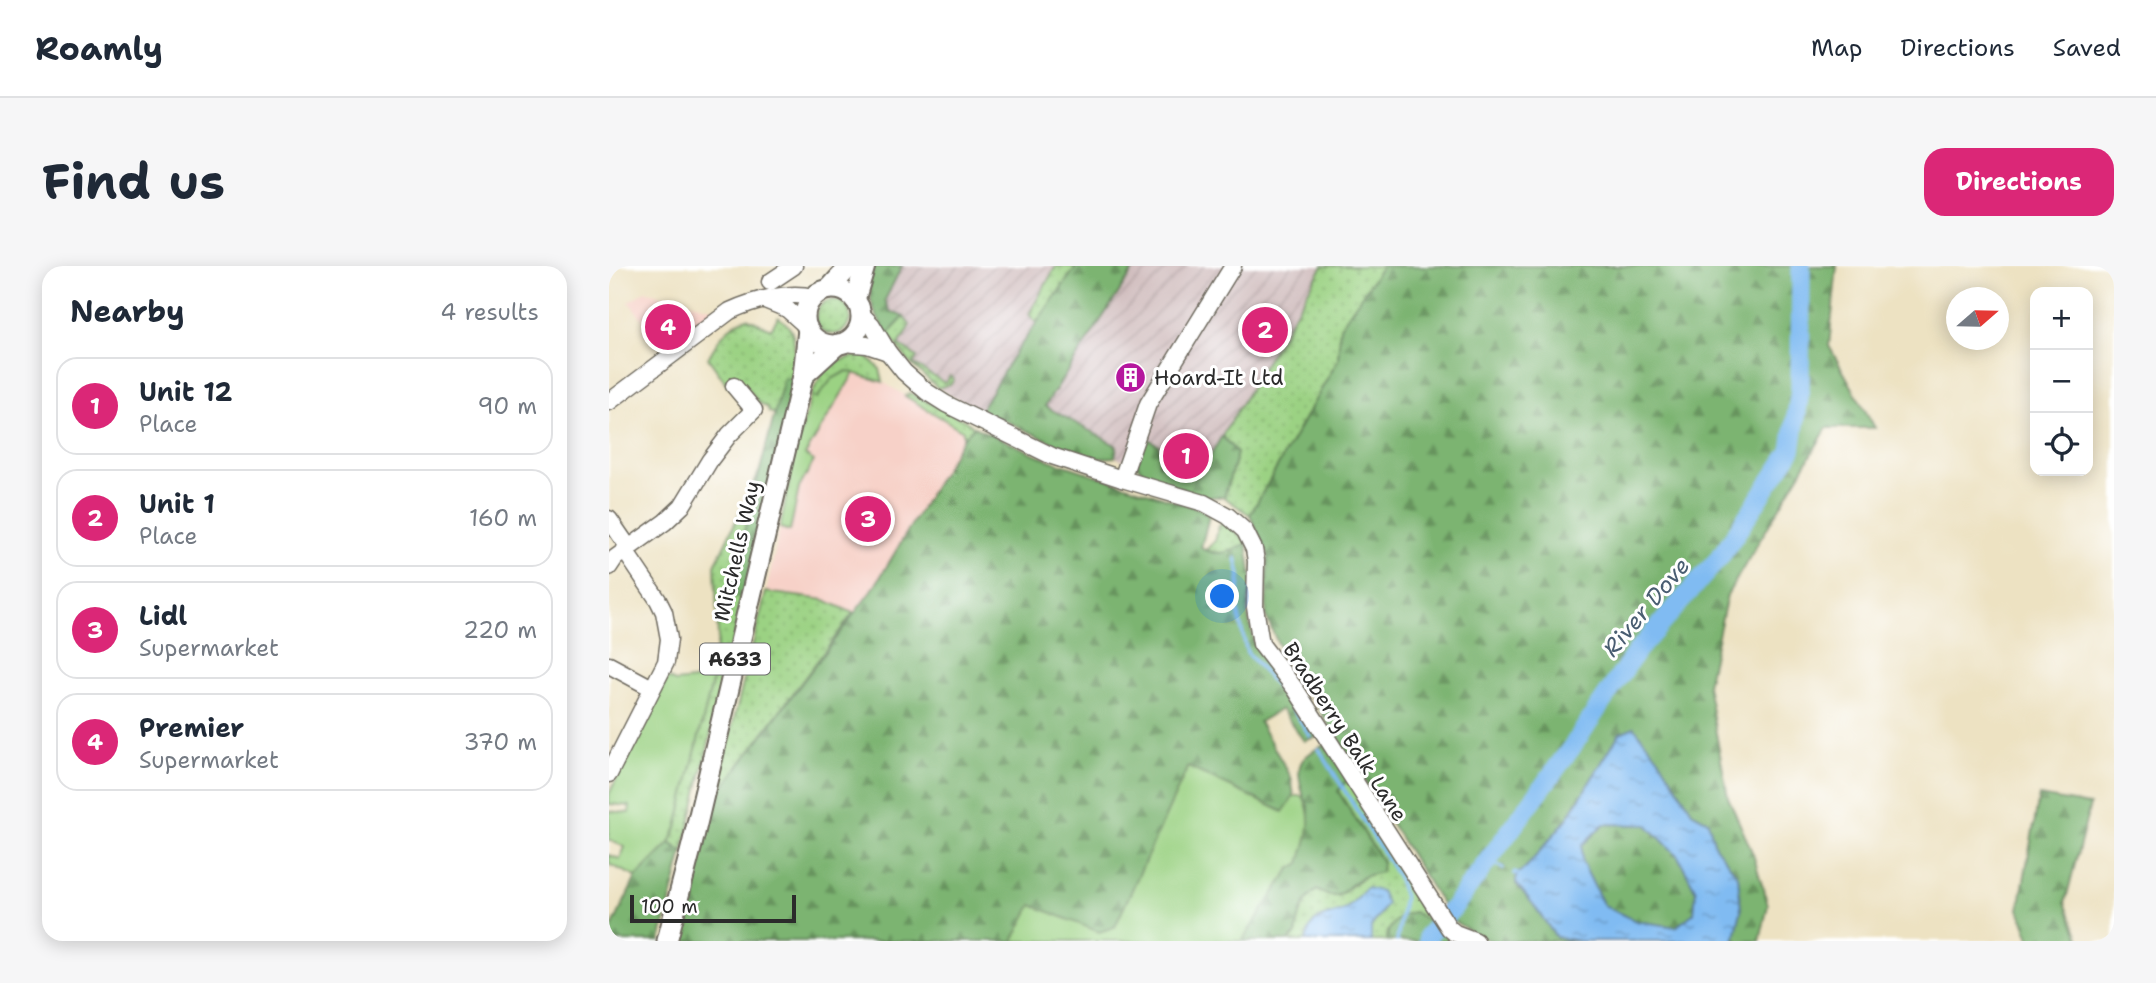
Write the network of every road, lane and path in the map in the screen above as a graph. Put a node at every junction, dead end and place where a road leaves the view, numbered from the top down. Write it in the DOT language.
graph roads {
  1 [pos="794,266"];
  2 [pos="850,266"];
  3 [pos="865,266"];
  4 [pos="1233,266"];
  5 [pos="770,282"];
  6 [pos="821,293"];
  7 [pos="765,300"];
  8 [pos="858,307"];
  9 [pos="807,327"];
  10 [pos="840,343"];
  11 [pos="888,352"];
  12 [pos="803,376"];
  13 [pos="734,386"];
  14 [pos="612,394"];
  15 [pos="1122,480"];
  16 [pos="609,519"];
  17 [pos="627,550"];
  18 [pos="609,566"];
  19 [pos="609,665"];
  20 [pos="652,688"];
  21 [pos="609,774"];
  22 [pos="667,941"];
  23 [pos="1476,941"];
  1 -- 5 [label="street"];
  2 -- 6 [label="main road"];
  3 -- 8 [label="main road"];
  4 -- 15 [label="street"];
  6 -- 7 [label="street"];
  6 -- 8 [label="main road"];
  6 -- 9 [label="main road"];
  7 -- 9 [label="street"];
  7 -- 14 [label="street"];
  8 -- 10 [label="main road"];
  8 -- 11 [label="street, Bradberry Balk Lane"];
  9 -- 10 [label="main road"];
  9 -- 12 [label="main road, Mitchells Way"];
  10 -- 11 [label="street"];
  10 -- 12 [label="main road"];
  11 -- 15 [label="street, Bradberry Balk Lane"];
  12 -- 22 [label="main road, Mitchells Way / A633"];
  13 -- 17 [label="street"];
  15 -- 23 [label="street, Bradberry Balk Lane"];
  16 -- 17 [label="street"];
  17 -- 18 [label="street"];
  17 -- 20 [label="street"];
  19 -- 20 [label="street"];
  20 -- 21 [label="street"];
}
